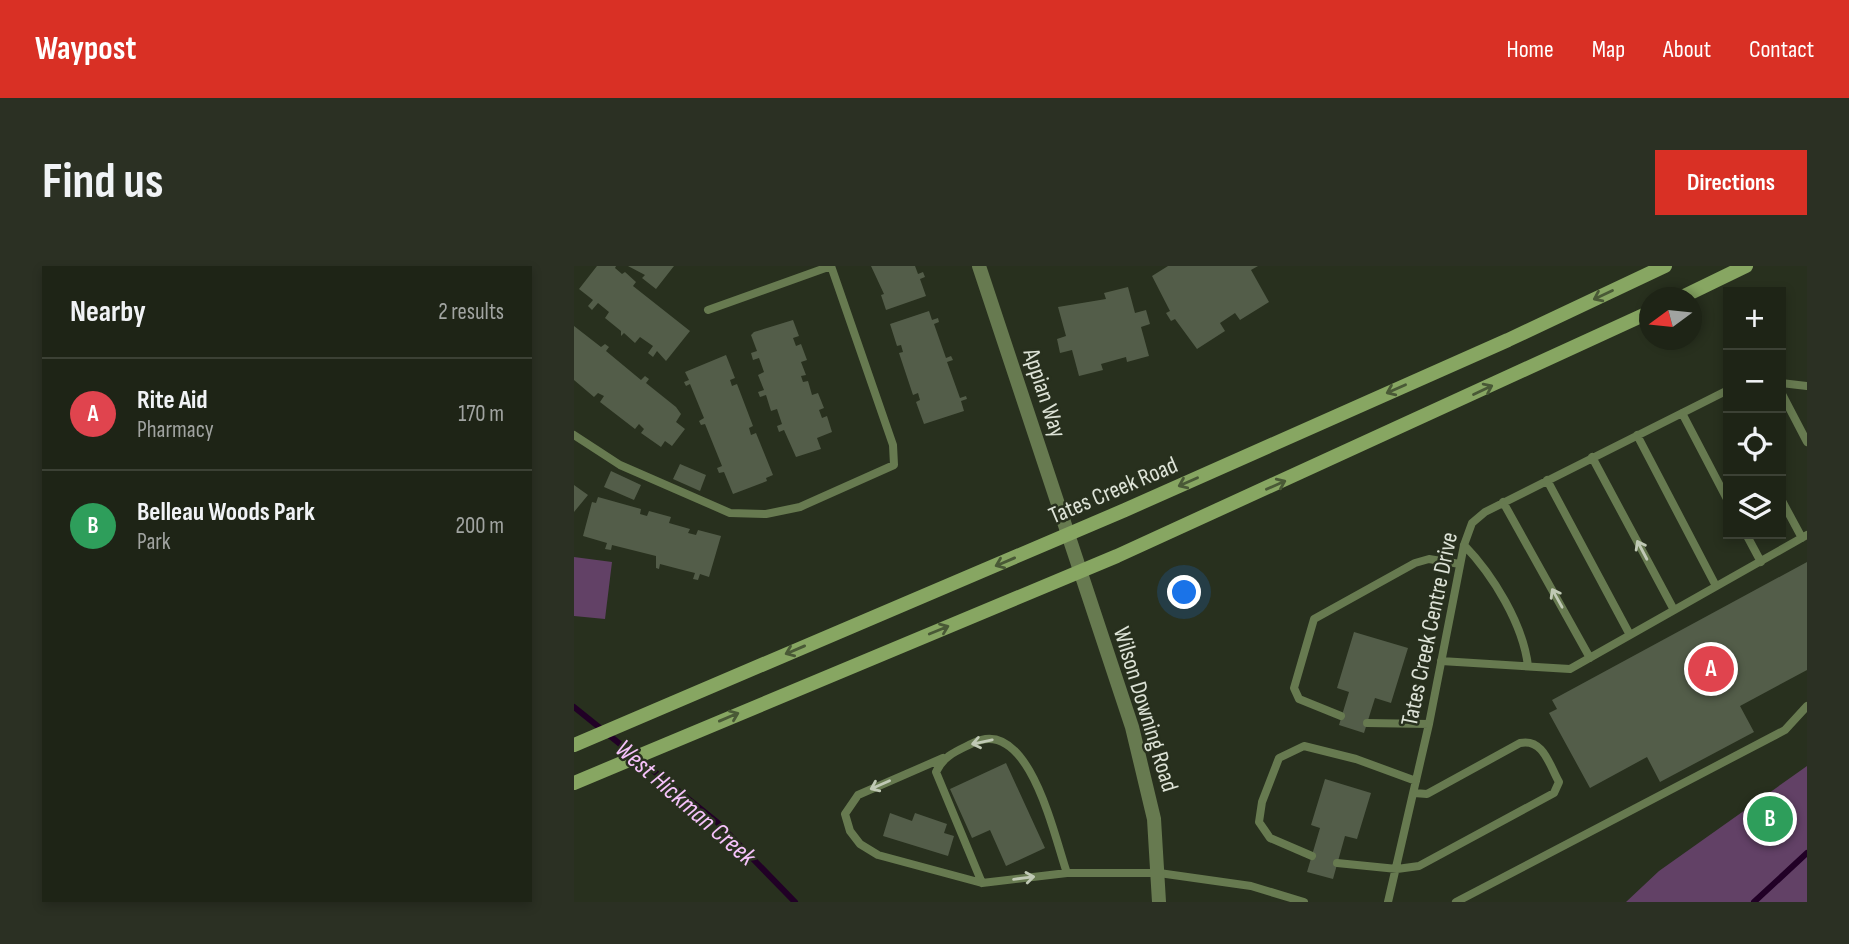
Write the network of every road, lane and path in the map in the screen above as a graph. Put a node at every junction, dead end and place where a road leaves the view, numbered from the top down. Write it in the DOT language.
graph roads {
  1 [pos="831,266"];
  2 [pos="979,266"];
  3 [pos="1665,266"];
  4 [pos="1746,266"];
  5 [pos="1702,287"];
  6 [pos="708,310"];
  7 [pos="1639,317"];
  8 [pos="1786,384"];
  9 [pos="1807,386"];
  10 [pos="1723,396"];
  11 [pos="1786,402"];
  12 [pos="1682,413"];
  13 [pos="574,435"];
  14 [pos="1637,435"];
  15 [pos="1807,443"];
  16 [pos="1592,457"];
  17 [pos="1547,480"];
  18 [pos="1723,491"];
  19 [pos="1503,502"];
  20 [pos="1786,507"];
  21 [pos="1067,534"];
  22 [pos="1805,537"];
  23 [pos="1749,539"];
  24 [pos="1464,545"];
  25 [pos="1761,562"];
  26 [pos="1460,564"];
  27 [pos="1080,572"];
  28 [pos="1717,586"];
  29 [pos="1674,610"];
  30 [pos="1630,635"];
  31 [pos="1590,658"];
  32 [pos="1441,661"];
  33 [pos="1528,666"];
  34 [pos="1807,706"];
  35 [pos="1341,716"];
  36 [pos="1367,723"];
  37 [pos="1429,723"];
  38 [pos="574,745"];
  39 [pos="943,758"];
  40 [pos="1416,781"];
  41 [pos="574,783"];
  42 [pos="1414,793"];
  43 [pos="1312,856"];
  44 [pos="1337,863"];
  45 [pos="1397,869"];
  46 [pos="1067,873"];
  47 [pos="1159,873"];
  48 [pos="982,883"];
  49 [pos="1159,902"];
  50 [pos="1304,902"];
  51 [pos="1388,902"];
  52 [pos="1456,902"];
  1 -- 6 [label="lane"];
  1 -- 13 [label="lane"];
  2 -- 21 [label="street, Appian Way"];
  3 -- 21 [label="main road, Tates Creek Road, one-way"];
  4 -- 5 [label="main road"];
  27 -- 7 [label="main road, one-way"];
  8 -- 9 [label="lane"];
  10 -- 12 [label="lane, Tates Creek Centre Drive"];
  11 -- 15 [label="lane"];
  12 -- 14 [label="lane, Tates Creek Centre Drive"];
  12 -- 18 [label="lane"];
  14 -- 16 [label="lane, Tates Creek Centre Drive"];
  14 -- 28 [label="lane"];
  16 -- 17 [label="lane, Tates Creek Centre Drive"];
  29 -- 16 [label="lane, one-way"];
  17 -- 19 [label="lane, Tates Creek Centre Drive"];
  17 -- 30 [label="lane"];
  19 -- 24 [label="lane, Tates Creek Centre Drive"];
  31 -- 19 [label="lane, one-way"];
  20 -- 22 [label="lane"];
  21 -- 27 [label="street, Wilson Downing Road"];
  21 -- 38 [label="main road, Tates Creek Road, one-way"];
  22 -- 25 [label="lane"];
  23 -- 25 [label="lane"];
  24 -- 26 [label="lane, Tates Creek Centre Drive"];
  24 -- 33 [label="lane"];
  25 -- 28 [label="lane"];
  26 -- 32 [label="lane, Tates Creek Centre Drive"];
  26 -- 35 [label="lane"];
  41 -- 27 [label="main road, one-way"];
  27 -- 47 [label="street, Wilson Downing Road"];
  28 -- 29 [label="lane"];
  29 -- 30 [label="lane"];
  30 -- 31 [label="lane"];
  31 -- 33 [label="lane"];
  32 -- 33 [label="lane"];
  32 -- 37 [label="lane, Tates Creek Centre Drive"];
  34 -- 52 [label="lane"];
  36 -- 37 [label="lane"];
  37 -- 40 [label="lane, Tates Creek Centre Drive"];
  46 -- 39 [label="lane, one-way"];
  39 -- 48 [label="lane"];
  39 -- 48 [label="lane, one-way"];
  40 -- 42 [label="lane, Tates Creek Centre Drive"];
  40 -- 43 [label="lane"];
  42 -- 45 [label="lane, Tates Creek Centre Drive"];
  42 -- 45 [label="lane"];
  44 -- 45 [label="lane"];
  45 -- 51 [label="lane, Tates Creek Centre Drive"];
  46 -- 47 [label="lane"];
  48 -- 46 [label="lane, one-way"];
  47 -- 49 [label="street, Wilson Downing Road"];
  47 -- 50 [label="lane"];
}
